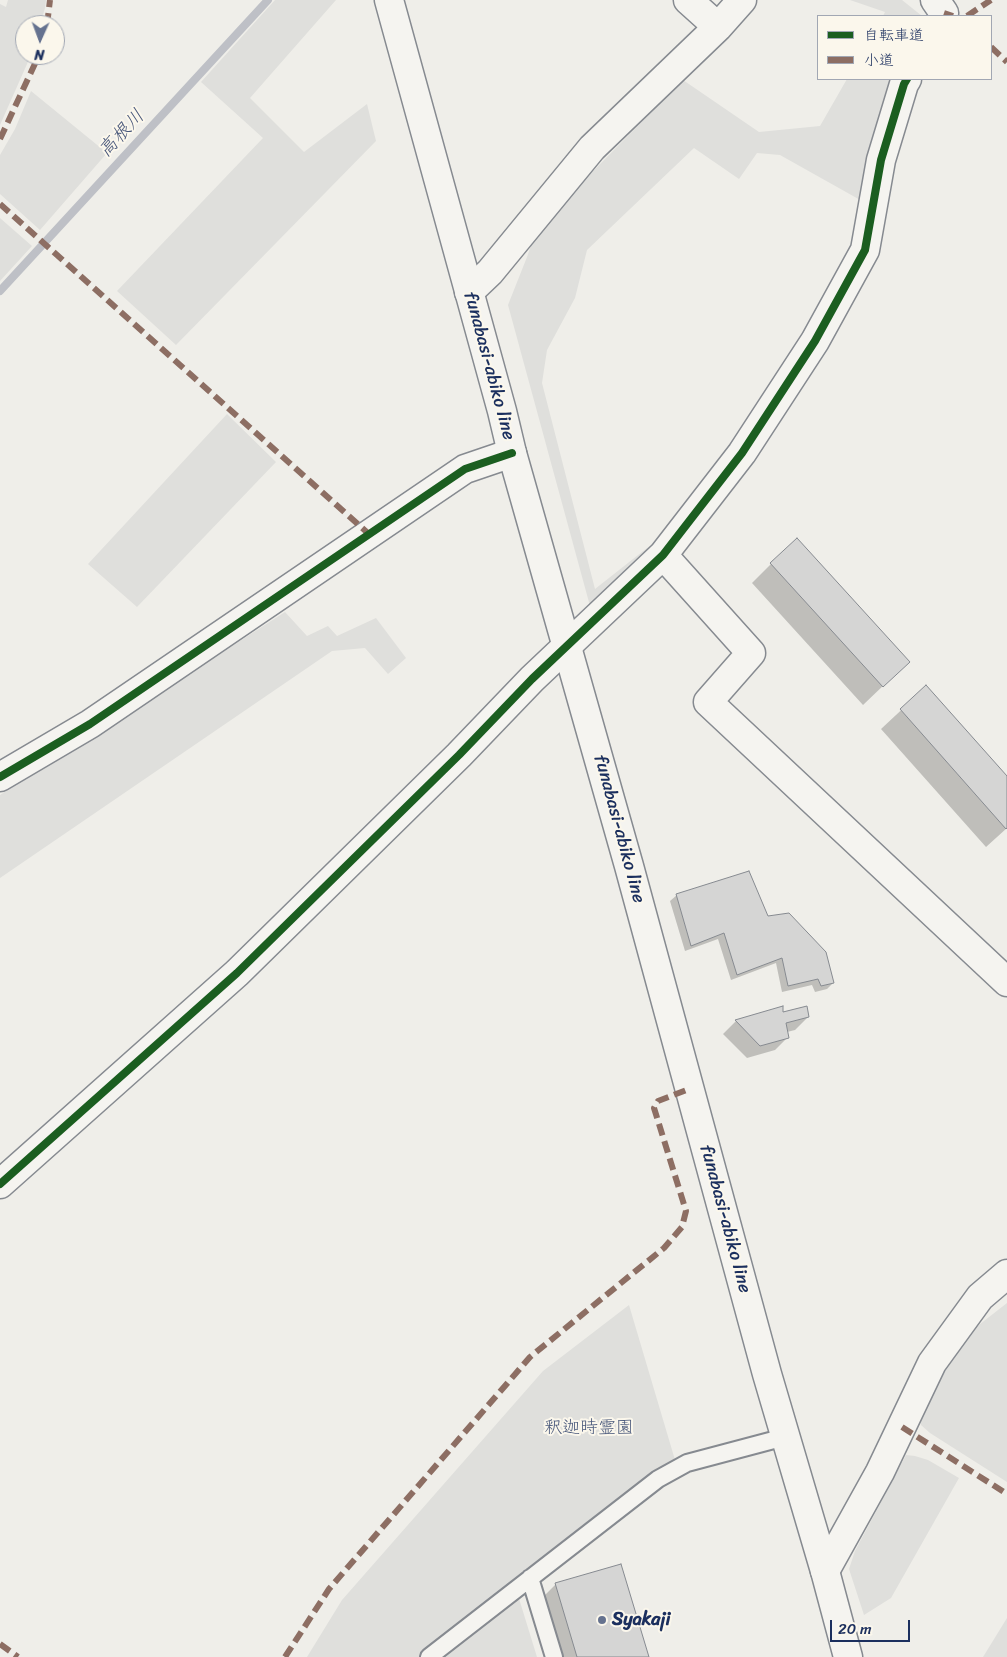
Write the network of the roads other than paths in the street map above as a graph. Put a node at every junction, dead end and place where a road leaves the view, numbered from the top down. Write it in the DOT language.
graph roads {
  1 [pos="389,0"];
  2 [pos="688,0"];
  3 [pos="742,0"];
  4 [pos="935,0"];
  5 [pos="943,15"];
  6 [pos="718,27"];
  7 [pos="906,80"];
  8 [pos="470,292"];
  9 [pos="512,453"];
  10 [pos="663,555"];
  11 [pos="568,646"];
  12 [pos="0,777"];
  13 [pos="1007,982"];
  14 [pos="0,1184"];
  15 [pos="1007,1274"];
  16 [pos="786,1437"];
  17 [pos="825,1571"];
  18 [pos="530,1578"];
  19 [pos="429,1657"];
  20 [pos="554,1657"];
  21 [pos="848,1657"];
  1 -- 8 [label="street, funabasi-abiko line"];
  2 -- 6 [label="street"];
  3 -- 6 [label="street"];
  4 -- 5 [label="street"];
  6 -- 8 [label="street"];
  7 -- 10 [label="street"];
  8 -- 9 [label="street, funabasi-abiko line"];
  9 -- 11 [label="street, funabasi-abiko line"];
  9 -- 12 [label="street"];
  10 -- 11 [label="street"];
  10 -- 13 [label="street"];
  11 -- 14 [label="street"];
  11 -- 16 [label="street, funabasi-abiko line"];
  15 -- 17 [label="street"];
  16 -- 17 [label="street, funabasi-abiko line"];
  16 -- 18 [label="lane"];
  17 -- 21 [label="street, funabasi-abiko line"];
  18 -- 19 [label="lane"];
  18 -- 20 [label="lane"];
}
